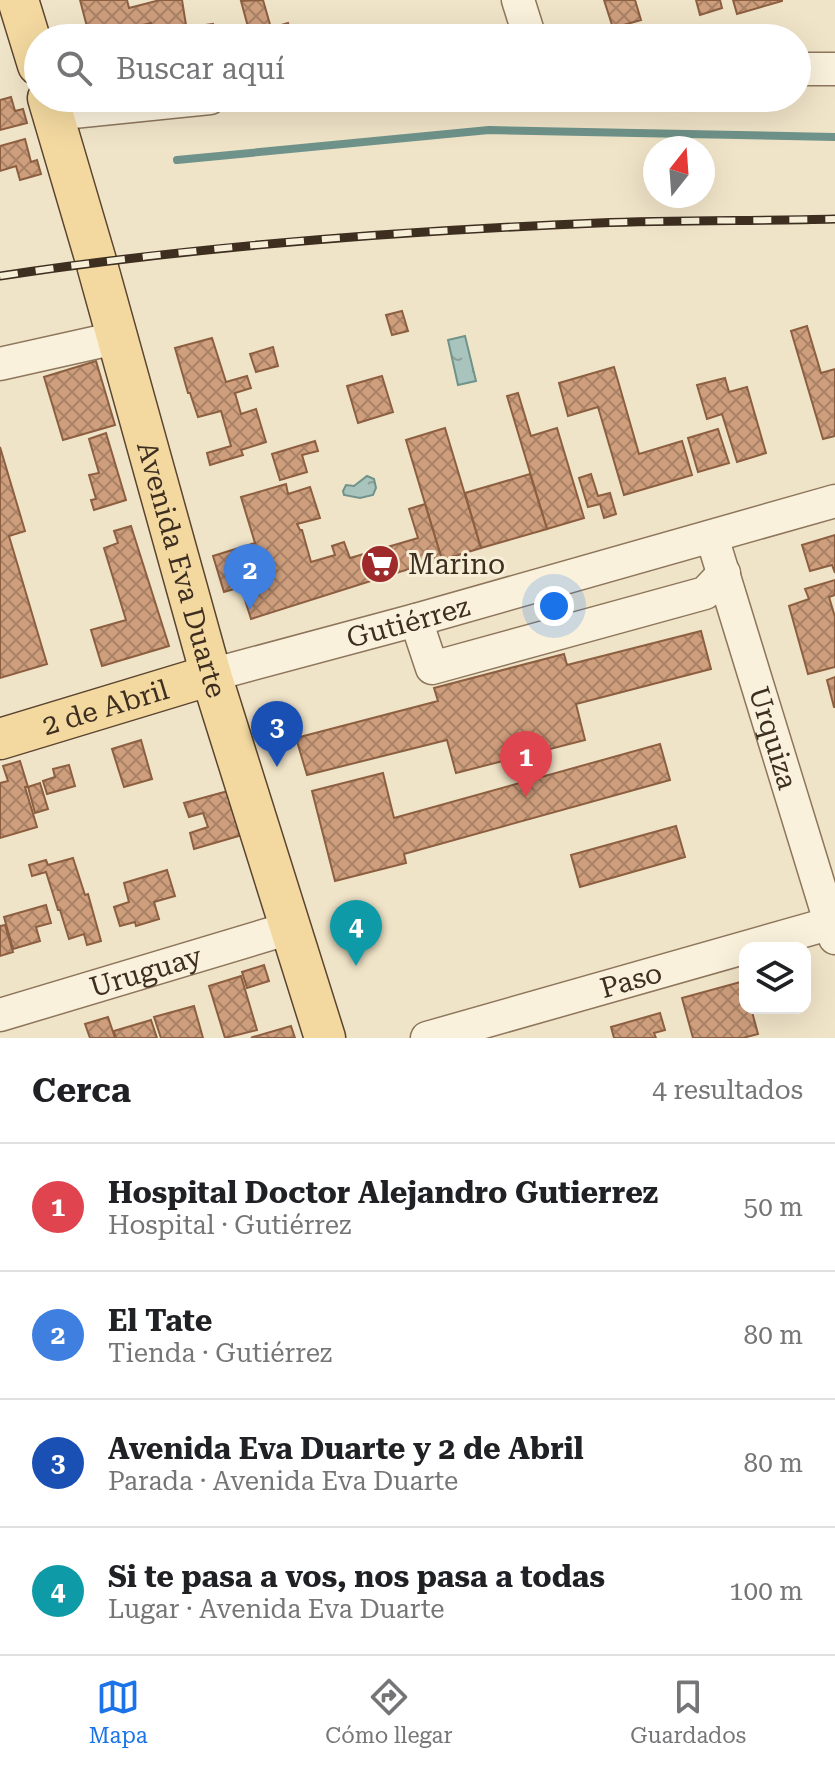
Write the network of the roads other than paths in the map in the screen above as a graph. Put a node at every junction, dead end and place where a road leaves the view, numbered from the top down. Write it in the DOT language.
graph roads {
  1 [pos="18,0"];
  2 [pos="518,0"];
  3 [pos="25,24"];
  4 [pos="526,24"];
  5 [pos="811,69"];
  6 [pos="835,69"];
  7 [pos="52,112"];
  8 [pos="116,338"];
  9 [pos="0,364"];
  10 [pos="835,501"];
  11 [pos="712,537"];
  12 [pos="724,573"];
  13 [pos="416,620"];
  14 [pos="211,675"];
  15 [pos="0,739"];
  16 [pos="290,928"];
  17 [pos="834,928"];
  18 [pos="0,1015"];
  19 [pos="325,1038"];
  20 [pos="427,1038"];
  1 -- 3 [label="main road"];
  2 -- 4 [label="street"];
  5 -- 6 [label="street"];
  7 -- 8 [label="main road, Avenida Eva Duarte"];
  8 -- 9 [label="street"];
  8 -- 14 [label="main road, Avenida Eva Duarte"];
  10 -- 11 [label="street, Gutiérrez"];
  11 -- 12 [label="street, Urquiza"];
  11 -- 13 [label="street, Gutiérrez"];
  12 -- 13 [label="street"];
  12 -- 17 [label="street, Urquiza"];
  13 -- 14 [label="street, Gutiérrez"];
  14 -- 15 [label="main road, 2 de Abril"];
  14 -- 16 [label="main road, Avenida Eva Duarte"];
  16 -- 18 [label="street, Uruguay"];
  16 -- 19 [label="main road, Avenida Eva Duarte"];
  17 -- 20 [label="street, Paso"];
}
